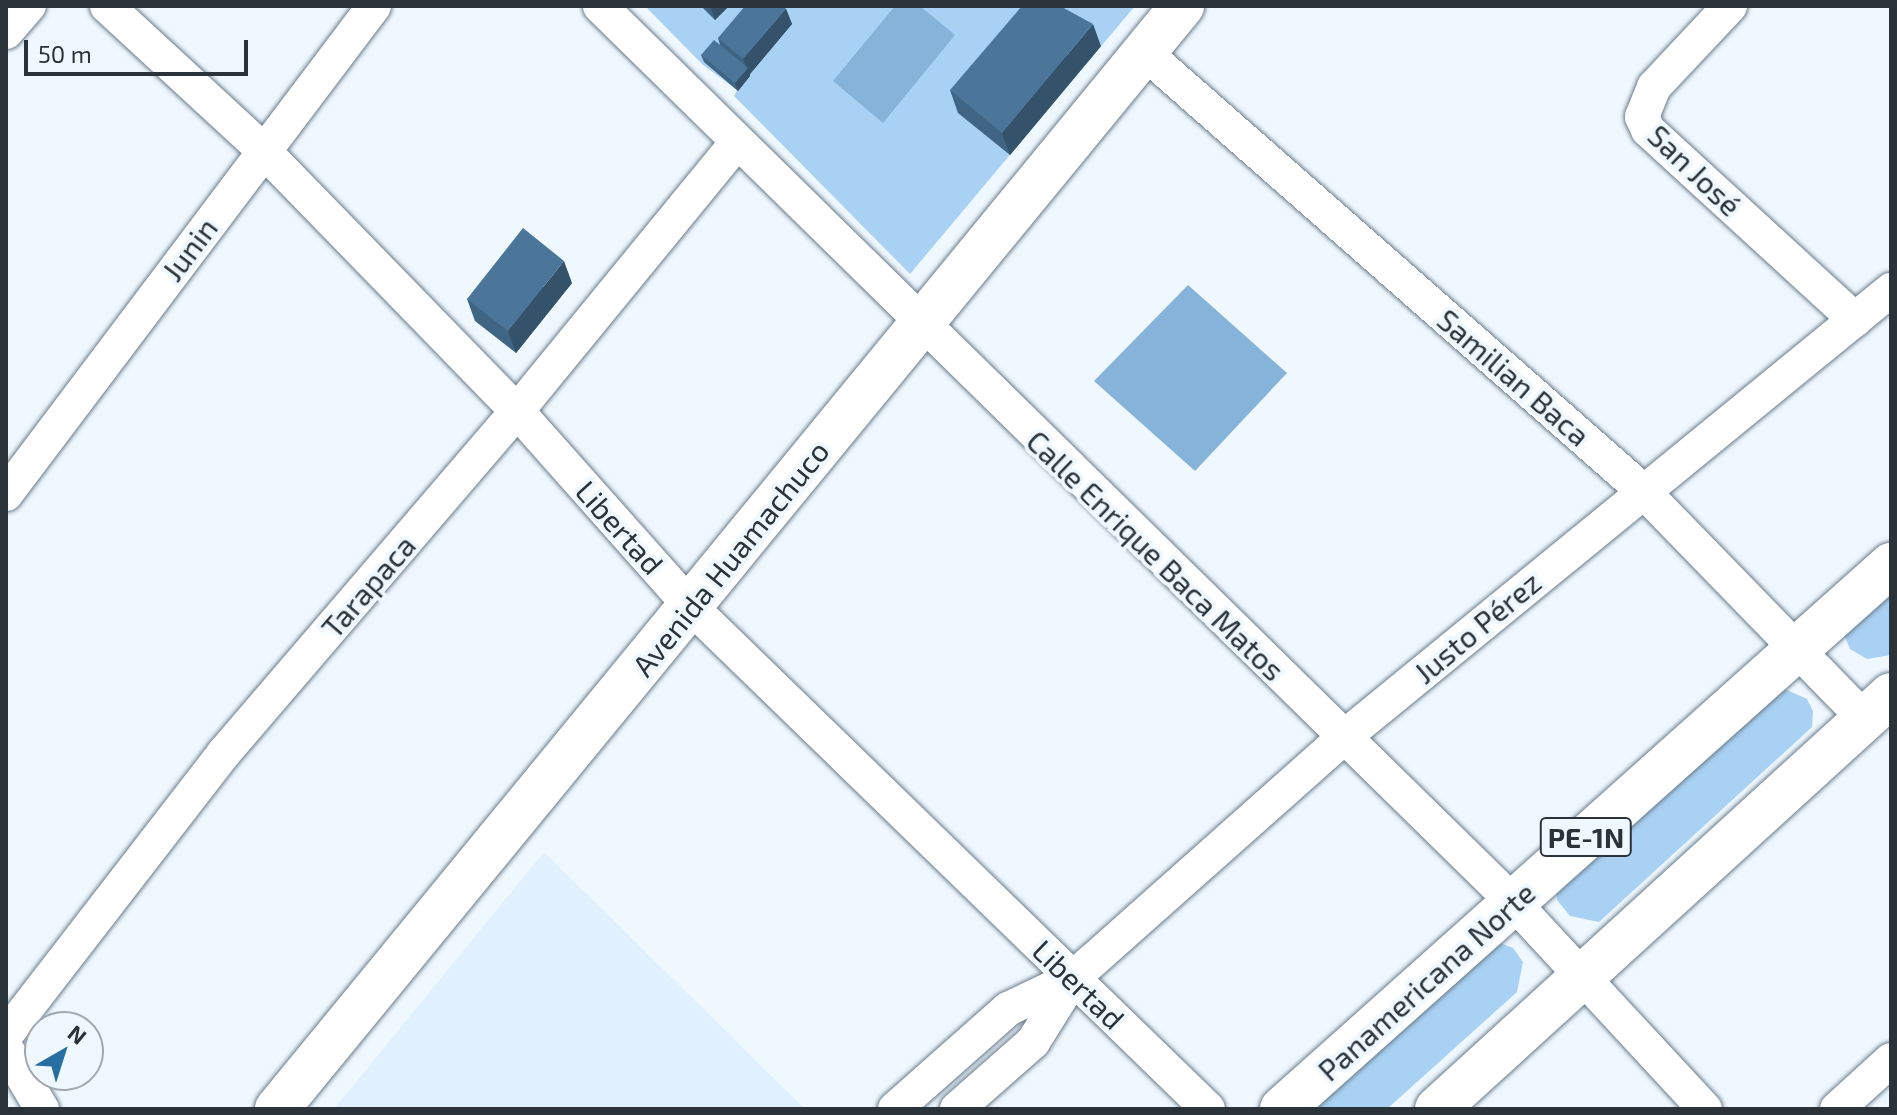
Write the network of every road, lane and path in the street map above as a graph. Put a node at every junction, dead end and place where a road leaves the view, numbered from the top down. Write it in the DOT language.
graph roads {
  1 [pos="29,6"];
  2 [pos="107,6"];
  3 [pos="374,6"];
  4 [pos="600,6"];
  5 [pos="1182,6"];
  6 [pos="1730,6"];
  7 [pos="6,32"];
  8 [pos="1144,52"];
  9 [pos="737,142"];
  10 [pos="263,150"];
  11 [pos="1891,290"];
  12 [pos="1855,320"];
  13 [pos="920,325"];
  14 [pos="517,411"];
  15 [pos="1642,490"];
  16 [pos="6,494"];
  17 [pos="1891,565"];
  18 [pos="690,606"];
  19 [pos="1793,648"];
  20 [pos="1878,708"];
  21 [pos="1343,738"];
  22 [pos="1514,903"];
  23 [pos="1584,976"];
  24 [pos="1073,978"];
  25 [pos="6,1035"];
  26 [pos="6,1048"];
  27 [pos="1891,1060"];
  28 [pos="42,1109"];
  29 [pos="277,1109"];
  30 [pos="895,1109"];
  31 [pos="957,1109"];
  32 [pos="1208,1109"];
  33 [pos="1282,1109"];
  34 [pos="1437,1109"];
  35 [pos="1705,1109"];
  36 [pos="1837,1109"];
  1 -- 7 [label="street"];
  2 -- 10 [label="street, Libertad"];
  3 -- 10 [label="street, Junin"];
  4 -- 9 [label="street, Calle Enrique Baca Matos"];
  5 -- 8 [label="main road, Avenida Huamachuco"];
  6 -- 12 [label="street, San José"];
  8 -- 13 [label="main road, Avenida Huamachuco"];
  8 -- 15 [label="street, Samilian Baca"];
  9 -- 13 [label="street, Calle Enrique Baca Matos"];
  9 -- 14 [label="street, Tarapaca"];
  10 -- 14 [label="street, Libertad"];
  10 -- 16 [label="street, Junin"];
  11 -- 12 [label="street, Justo Pérez"];
  12 -- 15 [label="street, Justo Pérez"];
  13 -- 18 [label="main road, Avenida Huamachuco"];
  13 -- 21 [label="street, Calle Enrique Baca Matos"];
  14 -- 18 [label="street, Libertad"];
  14 -- 25 [label="street, Tarapaca"];
  15 -- 19 [label="street, Samilian Baca"];
  15 -- 21 [label="street, Justo Pérez"];
  17 -- 19 [label="main road, Panamericana Norte / PE-1N"];
  18 -- 24 [label="street, Libertad"];
  18 -- 29 [label="main road, Avenida Huamachuco"];
  19 -- 20 [label="street, Samilian Baca"];
  19 -- 22 [label="main road, Panamericana Norte / PE-1N"];
  20 -- 23 [label="main road"];
  21 -- 22 [label="street, Calle Enrique Baca Matos"];
  21 -- 24 [label="street, Justo Pérez"];
  22 -- 23 [label="street, Calle Enrique Baca Matos"];
  22 -- 33 [label="main road, Panamericana Norte / PE-1N"];
  23 -- 34 [label="main road"];
  23 -- 35 [label="street, Calle Enrique Baca Matos"];
  24 -- 30 [label="street, Justo Pérez"];
  24 -- 31 [label="street, Justo Pérez"];
  24 -- 32 [label="street, Libertad"];
  26 -- 28 [label="street"];
  27 -- 36 [label="street"];
}
